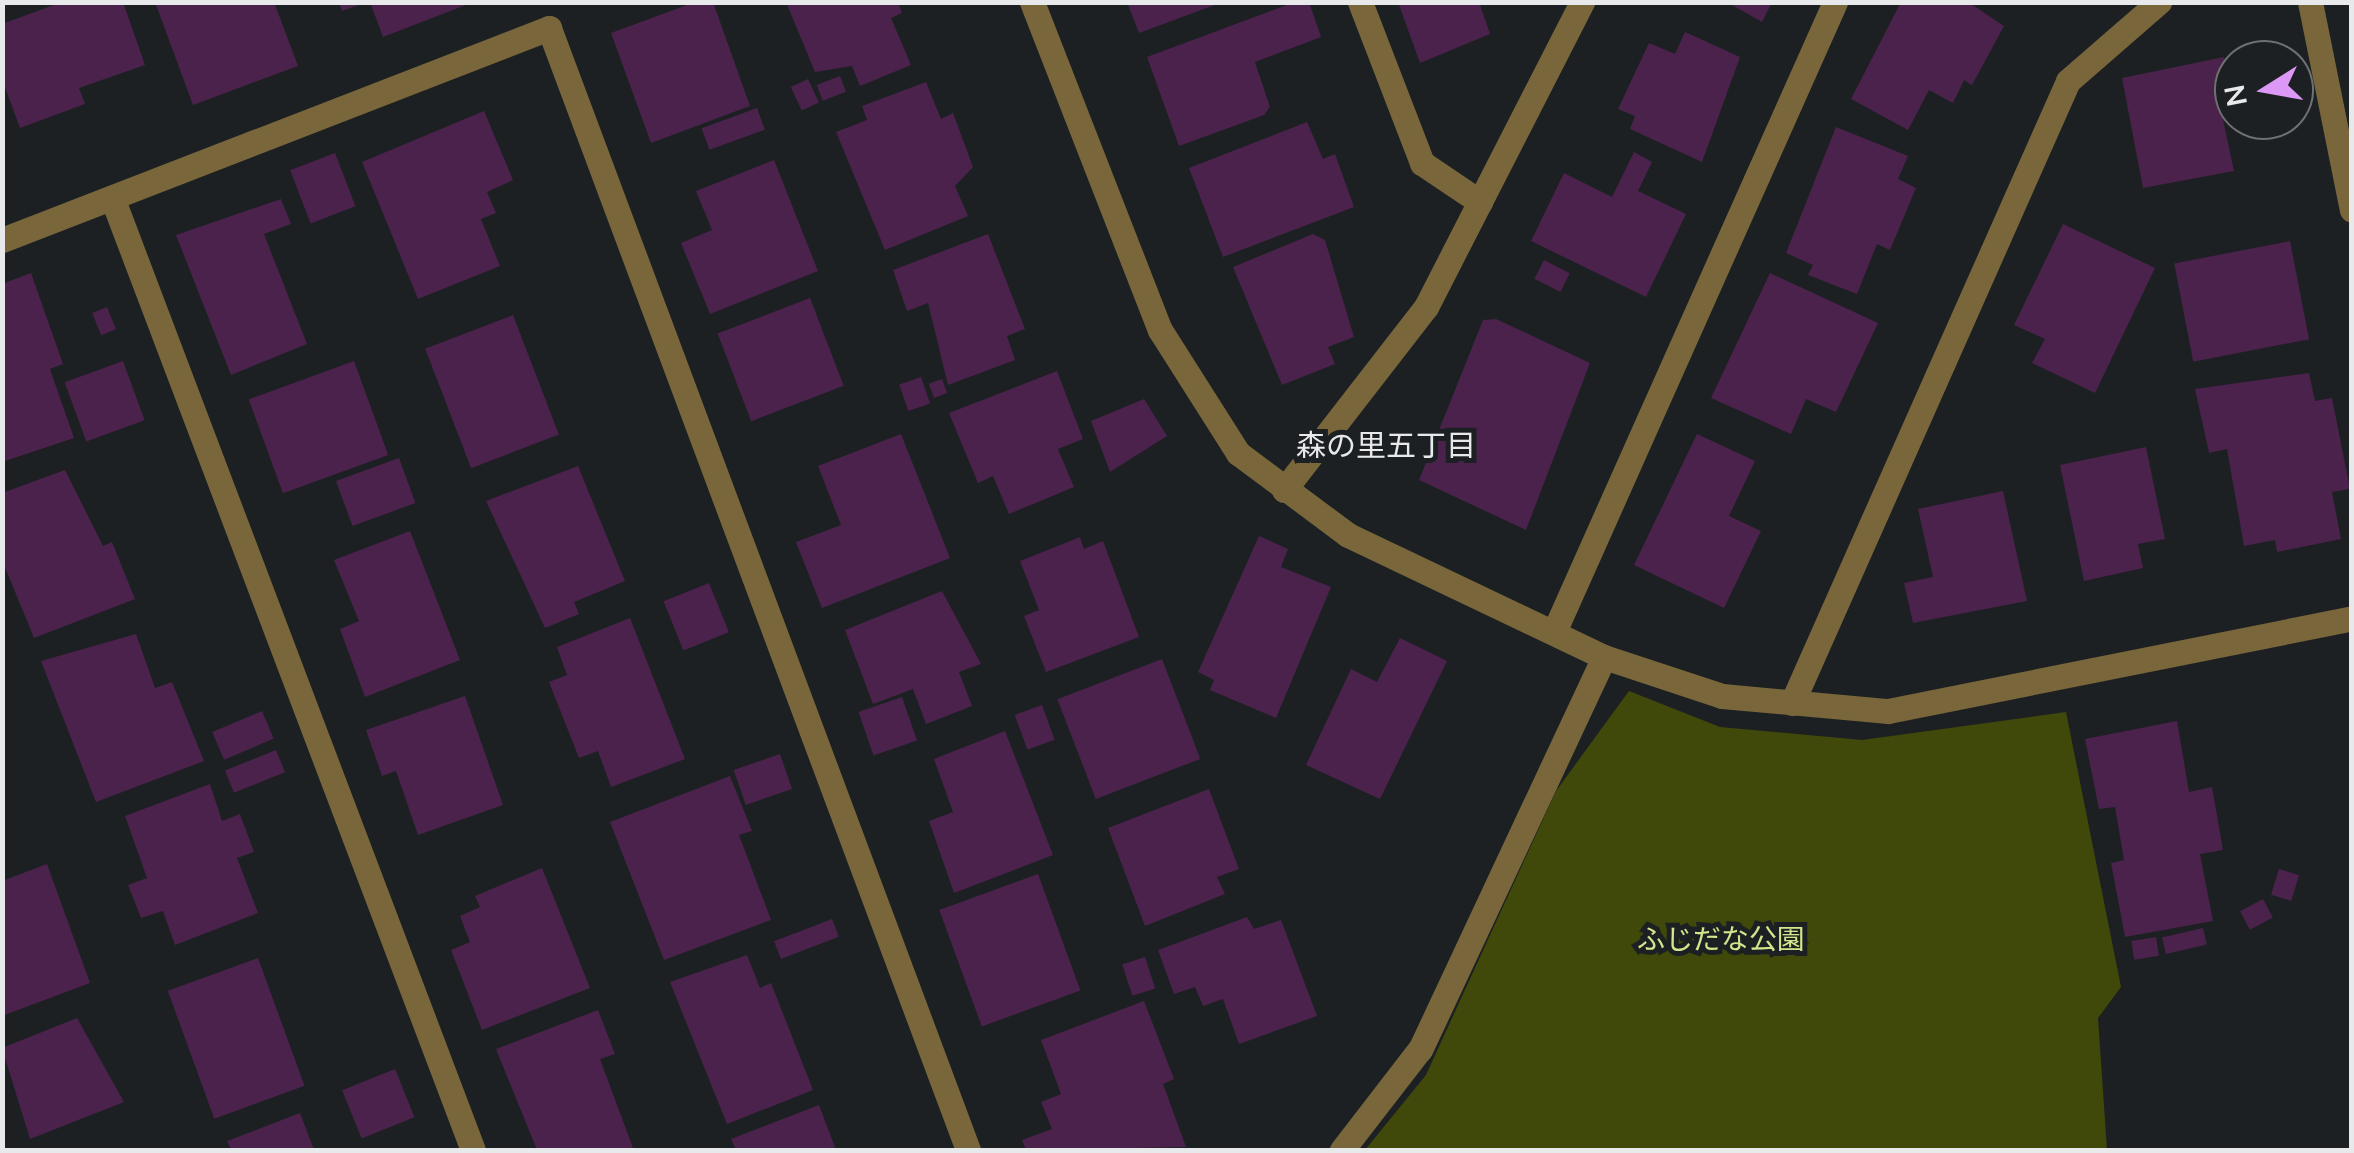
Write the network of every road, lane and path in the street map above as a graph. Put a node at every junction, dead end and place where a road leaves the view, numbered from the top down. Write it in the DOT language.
graph roads {
  1 [pos="1032,2"];
  2 [pos="1360,2"];
  3 [pos="1582,2"];
  4 [pos="1835,2"];
  5 [pos="2159,2"];
  6 [pos="2310,2"];
  7 [pos="113,200"];
  8 [pos="1480,202"];
  9 [pos="2352,210"];
  10 [pos="2,240"];
  11 [pos="1284,490"];
  12 [pos="2352,618"];
  13 [pos="1554,632"];
  14 [pos="1604,657"];
  15 [pos="1792,703"];
  16 [pos="474,1150"];
  17 [pos="968,1150"];
  18 [pos="1342,1150"];
  1 -- 11 [label="street"];
  2 -- 8 [label="street"];
  3 -- 8 [label="street"];
  4 -- 13 [label="street"];
  5 -- 15 [label="street"];
  6 -- 9 [label="street"];
  7 -- 10 [label="street"];
  7 -- 16 [label="street"];
  7 -- 17 [label="street"];
  8 -- 11 [label="street"];
  11 -- 13 [label="street"];
  12 -- 15 [label="street"];
  13 -- 14 [label="street"];
  14 -- 15 [label="street"];
  14 -- 18 [label="street"];
}
